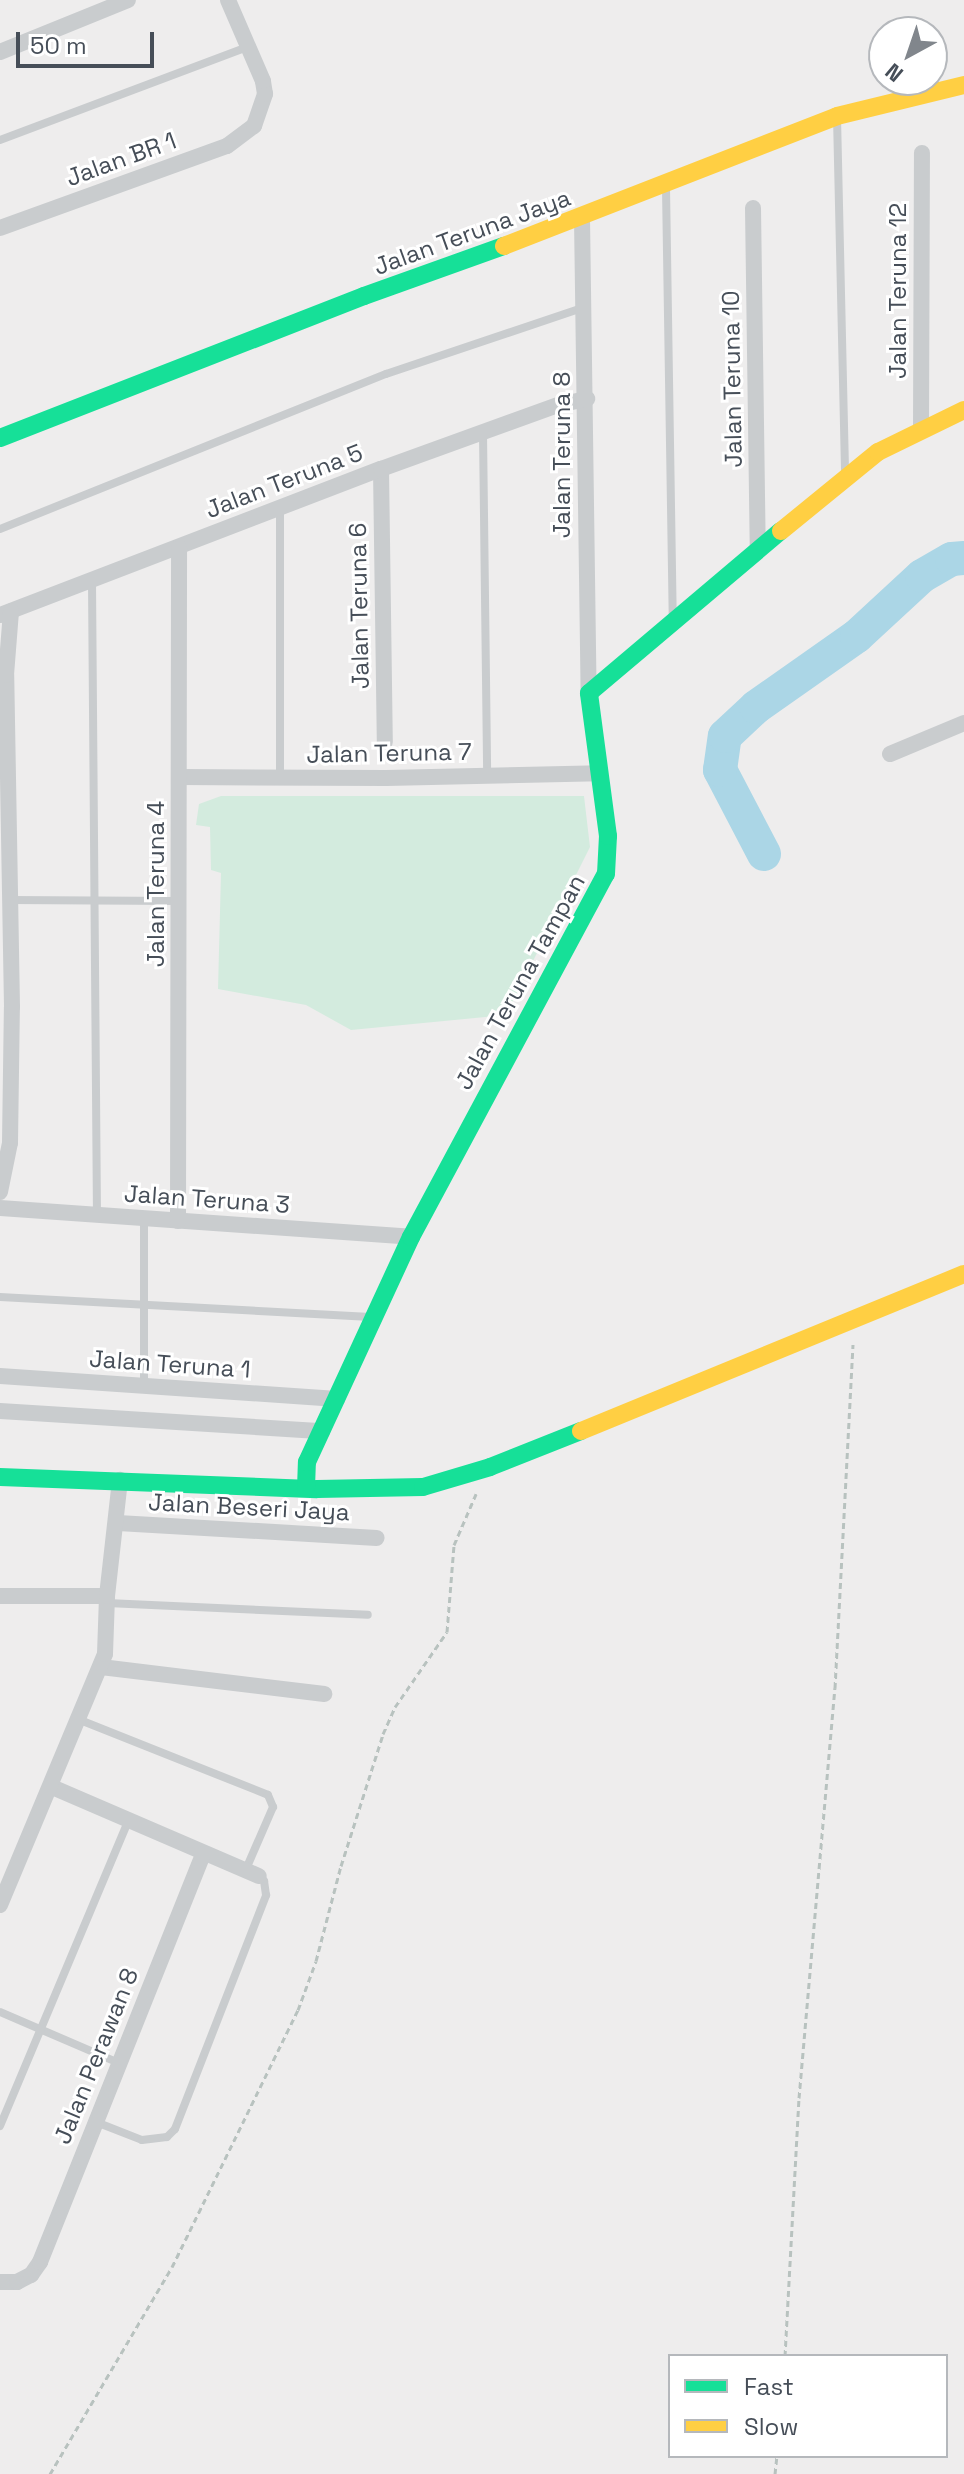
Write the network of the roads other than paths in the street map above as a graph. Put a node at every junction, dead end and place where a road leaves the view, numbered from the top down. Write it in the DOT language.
graph roads {
  1 [pos="128,0"];
  2 [pos="228,0"];
  3 [pos="248,47"];
  4 [pos="0,52"];
  5 [pos="964,85"];
  6 [pos="837,116"];
  7 [pos="0,140"];
  8 [pos="922,153"];
  9 [pos="666,183"];
  10 [pos="753,208"];
  11 [pos="582,218"];
  12 [pos="0,228"];
  13 [pos="586,307"];
  14 [pos="587,399"];
  15 [pos="964,410"];
  16 [pos="921,428"];
  17 [pos="483,433"];
  18 [pos="0,438"];
  19 [pos="381,469"];
  20 [pos="846,476"];
  21 [pos="280,508"];
  22 [pos="0,529"];
  23 [pos="179,548"];
  24 [pos="758,548"];
  25 [pos="92,582"];
  26 [pos="6,613"];
  27 [pos="673,622"];
  28 [pos="589,693"];
  29 [pos="964,723"];
  30 [pos="385,742"];
  31 [pos="890,754"];
  32 [pos="599,773"];
  33 [pos="487,776"];
  34 [pos="180,777"];
  35 [pos="280,778"];
  36 [pos="9,900"];
  37 [pos="94,901"];
  38 [pos="180,901"];
  39 [pos="0,1192"];
  40 [pos="0,1208"];
  41 [pos="97,1215"];
  42 [pos="144,1219"];
  43 [pos="178,1221"];
  44 [pos="411,1237"];
  45 [pos="964,1274"];
  46 [pos="0,1297"];
  47 [pos="144,1307"];
  48 [pos="374,1318"];
  49 [pos="0,1376"];
  50 [pos="144,1386"];
  51 [pos="337,1399"];
  52 [pos="0,1411"];
  53 [pos="322,1431"];
  54 [pos="0,1477"];
  55 [pos="120,1480"];
  56 [pos="306,1488"];
  57 [pos="118,1523"];
  58 [pos="377,1538"];
  59 [pos="0,1596"];
  60 [pos="107,1600"];
  61 [pos="368,1615"];
  62 [pos="101,1667"];
  63 [pos="324,1694"];
  64 [pos="80,1720"];
  65 [pos="52,1787"];
  66 [pos="128,1821"];
  67 [pos="203,1854"];
  68 [pos="252,1873"];
  69 [pos="0,1905"];
  70 [pos="0,2012"];
  71 [pos="40,2030"];
  72 [pos="120,2063"];
  73 [pos="95,2122"];
  74 [pos="0,2126"];
  75 [pos="0,2282"];
  1 -- 4 [label="street"];
  2 -- 3 [label="street"];
  3 -- 7 [label="lane"];
  3 -- 12 [label="street, Jalan BR 1"];
  5 -- 6 [label="street, Jalan Teruna Jaya"];
  6 -- 9 [label="street, Jalan Teruna Jaya"];
  6 -- 20 [label="lane"];
  8 -- 16 [label="street, Jalan Teruna 12"];
  9 -- 11 [label="street, Jalan Teruna Jaya"];
  9 -- 27 [label="lane"];
  10 -- 24 [label="street, Jalan Teruna 10"];
  11 -- 13 [label="street, Jalan Teruna 8"];
  11 -- 18 [label="street, Jalan Teruna Jaya"];
  13 -- 14 [label="street, Jalan Teruna 8"];
  13 -- 22 [label="lane"];
  14 -- 17 [label="street, Jalan Teruna 5"];
  14 -- 28 [label="street, Jalan Teruna 8"];
  15 -- 16 [label="street"];
  16 -- 20 [label="street"];
  17 -- 19 [label="street, Jalan Teruna 5"];
  17 -- 33 [label="lane"];
  19 -- 21 [label="street, Jalan Teruna 5"];
  19 -- 30 [label="street, Jalan Teruna 6"];
  20 -- 24 [label="street"];
  21 -- 23 [label="street, Jalan Teruna 5"];
  21 -- 35 [label="lane"];
  23 -- 25 [label="street, Jalan Teruna 5"];
  23 -- 34 [label="street, Jalan Teruna 4"];
  24 -- 27 [label="street"];
  25 -- 26 [label="street, Jalan Teruna 5"];
  25 -- 37 [label="lane"];
  26 -- 36 [label="street"];
  27 -- 28 [label="street"];
  28 -- 32 [label="street, Jalan Teruna Tampan"];
  29 -- 31 [label="street"];
  32 -- 33 [label="street, Jalan Teruna 7"];
  32 -- 44 [label="street, Jalan Teruna Tampan"];
  33 -- 35 [label="street, Jalan Teruna 7"];
  34 -- 35 [label="street, Jalan Teruna 7"];
  34 -- 38 [label="street, Jalan Teruna 4"];
  36 -- 37 [label="lane"];
  36 -- 39 [label="street"];
  37 -- 38 [label="lane"];
  37 -- 41 [label="lane"];
  38 -- 43 [label="street, Jalan Teruna 4"];
  40 -- 41 [label="street, Jalan Teruna 3"];
  41 -- 42 [label="street, Jalan Teruna 3"];
  42 -- 43 [label="street, Jalan Teruna 3"];
  42 -- 47 [label="lane"];
  43 -- 44 [label="street, Jalan Teruna 3"];
  44 -- 48 [label="street, Jalan Teruna Tampan"];
  45 -- 56 [label="street"];
  46 -- 47 [label="lane"];
  47 -- 48 [label="lane"];
  47 -- 50 [label="lane"];
  48 -- 51 [label="street, Jalan Teruna Tampan"];
  49 -- 50 [label="street, Jalan Teruna 1"];
  50 -- 51 [label="street, Jalan Teruna 1"];
  51 -- 53 [label="street, Jalan Teruna Tampan"];
  52 -- 53 [label="street"];
  53 -- 56 [label="street, Jalan Teruna Tampan"];
  54 -- 55 [label="street"];
  55 -- 56 [label="street"];
  55 -- 57 [label="street"];
  57 -- 58 [label="street, Jalan Beseri Jaya"];
  57 -- 60 [label="street"];
  59 -- 60 [label="street"];
  60 -- 61 [label="lane"];
  60 -- 62 [label="street"];
  62 -- 63 [label="street"];
  62 -- 64 [label="street"];
  64 -- 65 [label="street"];
  64 -- 68 [label="lane"];
  65 -- 66 [label="street"];
  65 -- 69 [label="street"];
  66 -- 67 [label="street"];
  66 -- 71 [label="lane"];
  67 -- 68 [label="street"];
  67 -- 72 [label="street, Jalan Perawan 8"];
  68 -- 73 [label="lane"];
  70 -- 71 [label="lane"];
  71 -- 72 [label="lane"];
  71 -- 74 [label="lane"];
  72 -- 73 [label="street, Jalan Perawan 8"];
  73 -- 75 [label="street, Jalan Perawan 8"];
}
